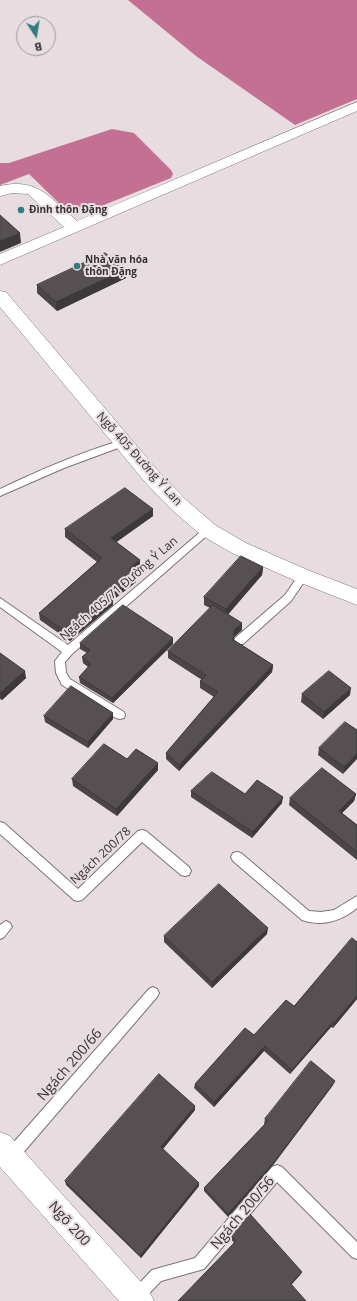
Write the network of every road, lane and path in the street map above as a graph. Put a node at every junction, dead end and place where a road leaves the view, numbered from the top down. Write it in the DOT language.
graph roads {
  1 [pos="357,106"];
  2 [pos="0,191"];
  3 [pos="75,228"];
  4 [pos="0,260"];
  5 [pos="2,303"];
  6 [pos="123,443"];
  7 [pos="0,493"];
  8 [pos="208,530"];
  9 [pos="303,576"];
  10 [pos="357,597"];
  11 [pos="0,602"];
  12 [pos="239,641"];
  13 [pos="68,651"];
  14 [pos="120,715"];
  15 [pos="0,827"];
  16 [pos="237,857"];
  17 [pos="185,871"];
  18 [pos="357,901"];
  19 [pos="153,993"];
  20 [pos="5,1151"];
  21 [pos="357,1252"];
  22 [pos="137,1299"];
  1 -- 3 [label="street"];
  2 -- 3 [label="street"];
  3 -- 4 [label="street"];
  5 -- 6 [label="street, Ngõ 405 Đường Ỷ Lan"];
  6 -- 7 [label="lane"];
  6 -- 8 [label="street, Ngõ 405 Đường Ỷ Lan"];
  8 -- 9 [label="street, Ngõ 405 Đường Ỷ Lan"];
  8 -- 13 [label="lane, Ngách 405/71 Đường Ỷ Lan"];
  9 -- 10 [label="street, Ngõ 405 Đường Ỷ Lan"];
  9 -- 12 [label="lane"];
  11 -- 13 [label="lane"];
  13 -- 14 [label="lane, Ngách 405/71 Đường Ỷ Lan"];
  15 -- 17 [label="lane, Ngách 200/78"];
  16 -- 18 [label="lane"];
  19 -- 20 [label="lane, Ngách 200/66"];
  20 -- 22 [label="street, Ngõ 200"];
  21 -- 22 [label="lane, Ngách 200/56"];
}
